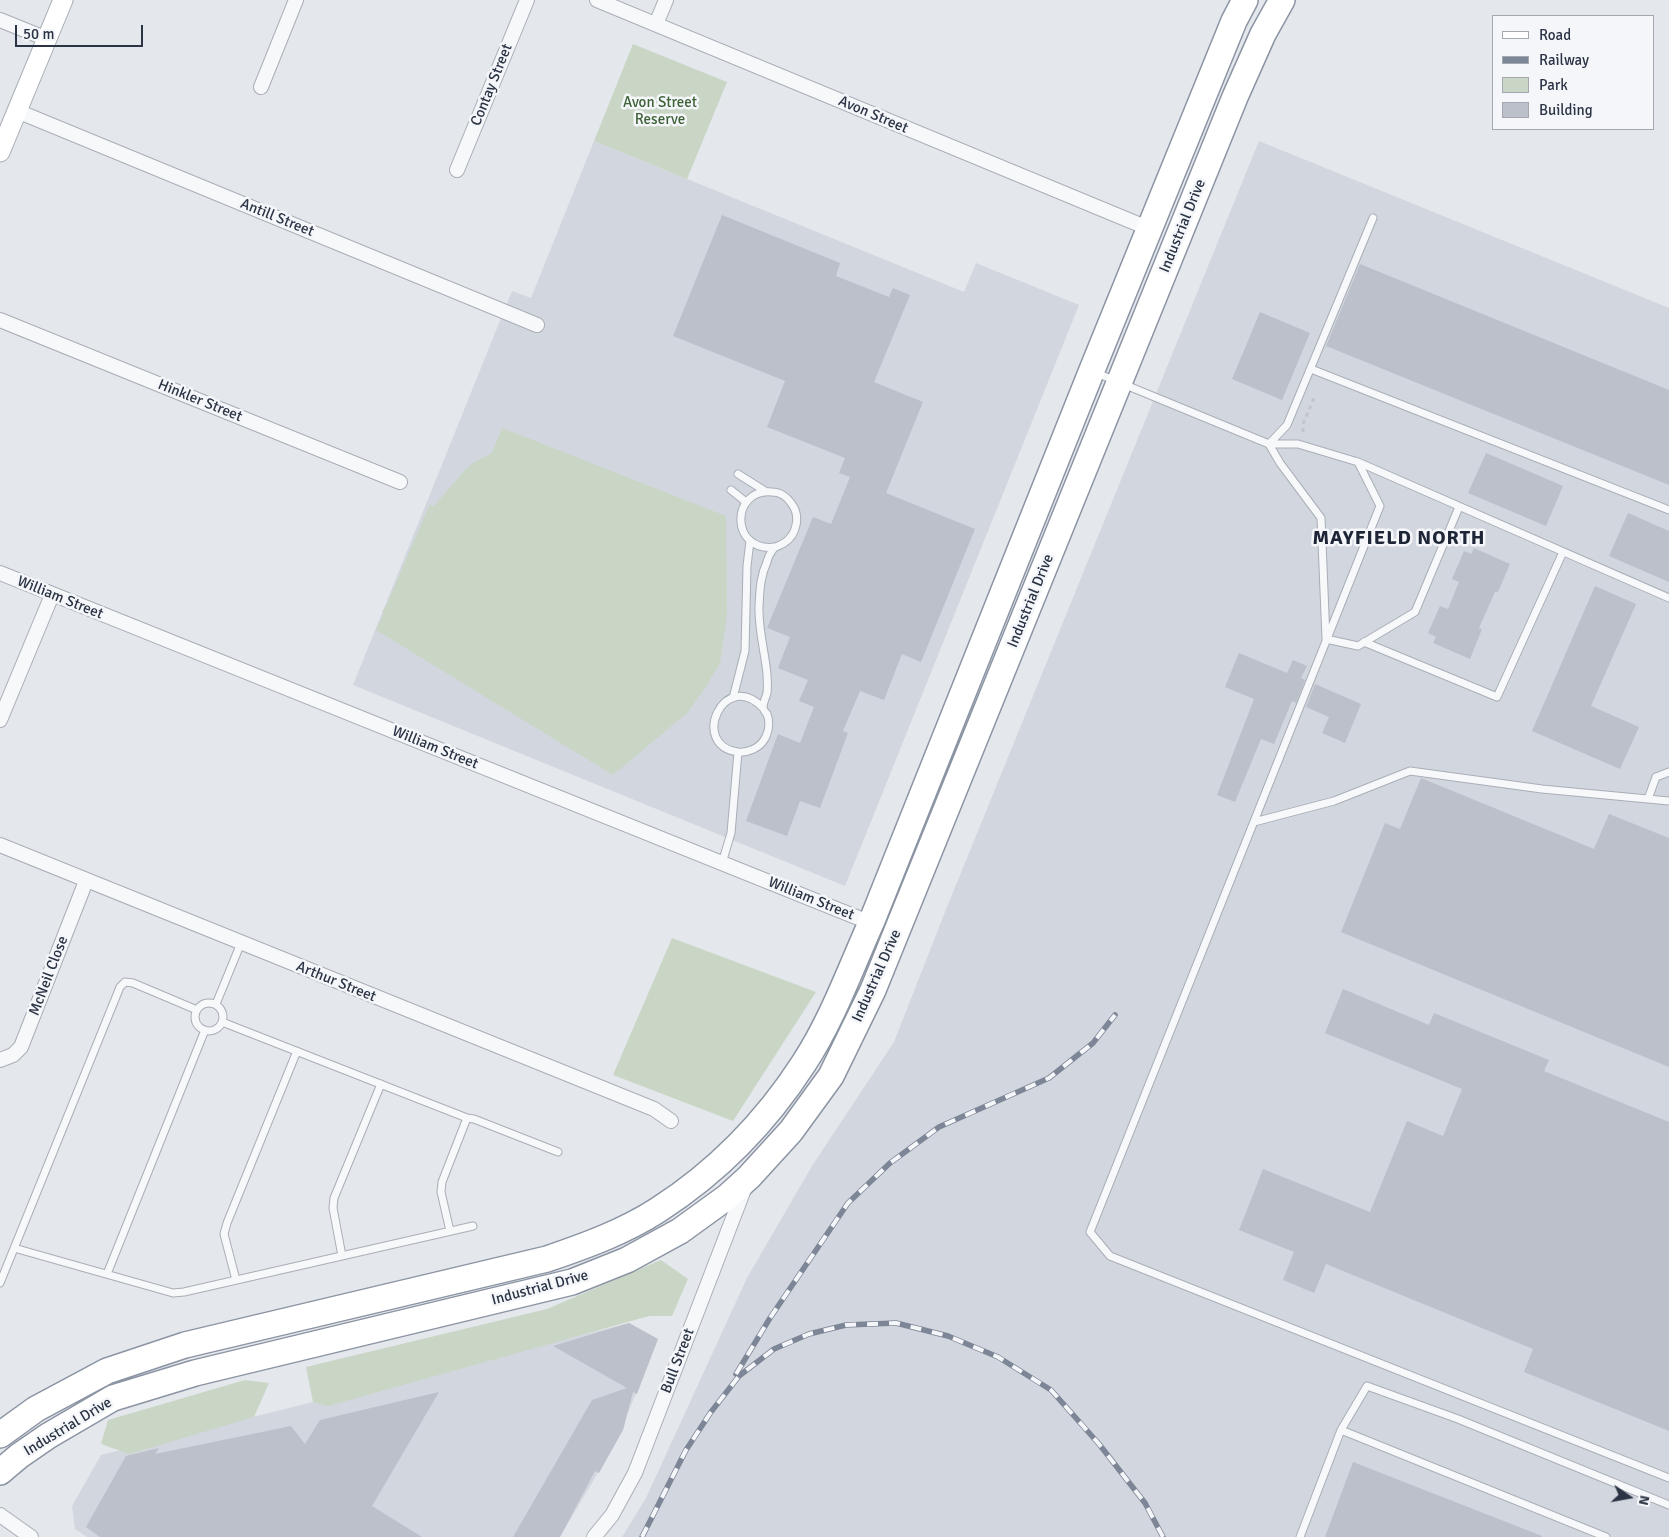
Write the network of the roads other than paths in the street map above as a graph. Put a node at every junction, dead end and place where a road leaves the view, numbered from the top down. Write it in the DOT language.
graph roads {
  1 [pos="63,0"];
  2 [pos="296,0"];
  3 [pos="527,0"];
  4 [pos="597,0"];
  5 [pos="666,0"];
  6 [pos="1245,0"];
  7 [pos="1282,0"];
  8 [pos="0,20"];
  9 [pos="656,24"];
  10 [pos="47,39"];
  11 [pos="261,87"];
  12 [pos="17,111"];
  13 [pos="0,152"];
  14 [pos="457,170"];
  15 [pos="1373,218"];
  16 [pos="1150,230"];
  17 [pos="0,320"];
  18 [pos="537,325"];
  19 [pos="1310,369"];
  20 [pos="1092,370"];
  21 [pos="1120,382"];
  22 [pos="1269,444"];
  23 [pos="1358,462"];
  24 [pos="738,474"];
  25 [pos="400,482"];
  26 [pos="731,490"];
  27 [pos="765,491"];
  28 [pos="746,502"];
  29 [pos="1459,507"];
  30 [pos="1669,510"];
  31 [pos="750,541"];
  32 [pos="775,547"];
  33 [pos="1563,552"];
  34 [pos="0,574"];
  35 [pos="52,595"];
  36 [pos="1669,598"];
  37 [pos="1326,639"];
  38 [pos="1364,642"];
  39 [pos="733,698"];
  40 [pos="763,708"];
  41 [pos="0,720"];
  42 [pos="738,752"];
  43 [pos="1669,772"];
  44 [pos="1648,799"];
  45 [pos="1669,801"];
  46 [pos="1254,822"];
  47 [pos="0,846"];
  48 [pos="722,863"];
  49 [pos="86,881"];
  50 [pos="871,923"];
  51 [pos="241,943"];
  52 [pos="216,1004"];
  53 [pos="197,1010"];
  54 [pos="222,1022"];
  55 [pos="205,1030"];
  56 [pos="819,1036"];
  57 [pos="844,1048"];
  58 [pos="297,1051"];
  59 [pos="0,1060"];
  60 [pos="381,1084"];
  61 [pos="468,1118"];
  62 [pos="670,1121"];
  63 [pos="558,1152"];
  64 [pos="749,1177"];
  65 [pos="473,1226"];
  66 [pos="450,1231"];
  67 [pos="14,1248"];
  68 [pos="342,1256"];
  69 [pos="107,1274"];
  70 [pos="236,1280"];
  71 [pos="0,1284"];
  72 [pos="1341,1430"];
  73 [pos="0,1435"];
  74 [pos="0,1472"];
  75 [pos="1669,1478"];
  76 [pos="1669,1504"];
  77 [pos="0,1515"];
  78 [pos="31,1537"];
  79 [pos="594,1537"];
  80 [pos="1300,1537"];
  81 [pos="1606,1537"];
  1 -- 10 [label="street"];
  2 -- 11 [label="street"];
  3 -- 14 [label="street, Contay Street"];
  4 -- 9 [label="street, Avon Street"];
  5 -- 9 [label="street"];
  6 -- 16 [label="highway, Industrial Drive"];
  7 -- 21 [label="highway, Industrial Drive"];
  8 -- 10 [label="street"];
  9 -- 16 [label="street, Avon Street"];
  10 -- 12 [label="street"];
  12 -- 13 [label="street"];
  12 -- 18 [label="street, Antill Street"];
  15 -- 19 [label="lane"];
  16 -- 20 [label="highway, Industrial Drive"];
  17 -- 25 [label="street, Hinkler Street"];
  19 -- 22 [label="lane"];
  19 -- 30 [label="lane"];
  20 -- 21 [label="lane"];
  20 -- 50 [label="highway, Industrial Drive"];
  21 -- 22 [label="lane"];
  21 -- 57 [label="highway, Industrial Drive"];
  22 -- 23 [label="lane"];
  22 -- 37 [label="lane"];
  23 -- 29 [label="lane"];
  23 -- 37 [label="lane"];
  24 -- 27 [label="lane"];
  26 -- 28 [label="lane"];
  27 -- 28 [label="lane"];
  27 -- 32 [label="lane"];
  28 -- 31 [label="lane"];
  29 -- 33 [label="lane"];
  29 -- 38 [label="lane"];
  31 -- 32 [label="lane"];
  31 -- 39 [label="lane"];
  32 -- 40 [label="lane"];
  33 -- 36 [label="lane"];
  33 -- 38 [label="lane"];
  34 -- 35 [label="street, William Street"];
  35 -- 41 [label="street"];
  35 -- 48 [label="street, William Street"];
  37 -- 38 [label="lane"];
  37 -- 46 [label="lane"];
  39 -- 40 [label="lane"];
  39 -- 42 [label="lane"];
  40 -- 42 [label="lane"];
  42 -- 48 [label="lane"];
  43 -- 44 [label="lane"];
  44 -- 45 [label="lane"];
  44 -- 46 [label="lane"];
  46 -- 75 [label="lane"];
  47 -- 49 [label="street, Arthur Street"];
  48 -- 50 [label="street, William Street"];
  49 -- 51 [label="street, Arthur Street"];
  49 -- 59 [label="street, McNeil Close"];
  50 -- 56 [label="highway, Industrial Drive"];
  51 -- 52 [label="lane"];
  51 -- 62 [label="street, Arthur Street"];
  52 -- 53 [label="lane"];
  52 -- 54 [label="lane"];
  53 -- 55 [label="lane"];
  53 -- 67 [label="lane"];
  54 -- 55 [label="lane"];
  54 -- 58 [label="lane"];
  55 -- 69 [label="lane"];
  56 -- 57 [label="street"];
  56 -- 73 [label="highway, Industrial Drive"];
  57 -- 64 [label="highway, Industrial Drive"];
  58 -- 60 [label="lane"];
  58 -- 70 [label="lane"];
  60 -- 61 [label="lane"];
  60 -- 68 [label="lane"];
  61 -- 63 [label="lane"];
  61 -- 66 [label="lane"];
  64 -- 74 [label="highway, Industrial Drive"];
  64 -- 79 [label="street, Bull Street"];
  65 -- 66 [label="lane"];
  66 -- 68 [label="lane"];
  67 -- 69 [label="lane"];
  67 -- 71 [label="lane"];
  68 -- 70 [label="lane"];
  69 -- 70 [label="lane"];
  72 -- 76 [label="lane"];
  72 -- 80 [label="lane"];
  72 -- 81 [label="lane"];
  77 -- 78 [label="street"];
}
